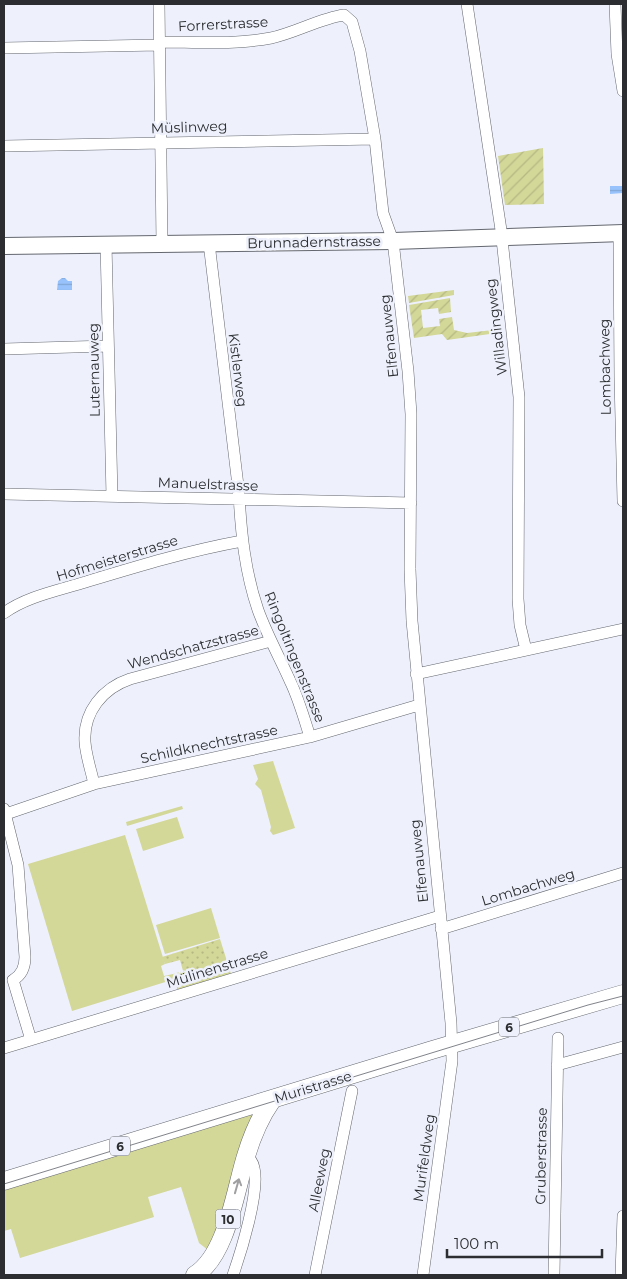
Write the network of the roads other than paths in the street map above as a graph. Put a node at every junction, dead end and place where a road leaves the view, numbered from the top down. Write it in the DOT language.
graph roads {
  1 [pos="159,4"];
  2 [pos="467,4"];
  3 [pos="615,4"];
  4 [pos="344,9"];
  5 [pos="159,44"];
  6 [pos="4,48"];
  7 [pos="623,92"];
  8 [pos="375,138"];
  9 [pos="161,142"];
  10 [pos="4,146"];
  11 [pos="621,233"];
  12 [pos="502,237"];
  13 [pos="393,241"];
  14 [pos="162,243"];
  15 [pos="208,243"];
  16 [pos="106,244"];
  17 [pos="4,246"];
  18 [pos="108,346"];
  19 [pos="4,348"];
  20 [pos="4,494"];
  21 [pos="112,496"];
  22 [pos="239,500"];
  23 [pos="623,501"];
  24 [pos="411,503"];
  25 [pos="242,541"];
  26 [pos="4,613"];
  27 [pos="623,629"];
  28 [pos="271,641"];
  29 [pos="526,650"];
  30 [pos="416,674"];
  31 [pos="419,705"];
  32 [pos="310,736"];
  33 [pos="94,784"];
  34 [pos="5,812"];
  35 [pos="623,873"];
  36 [pos="440,916"];
  37 [pos="441,929"];
  38 [pos="8,980"];
  39 [pos="623,994"];
  40 [pos="558,1038"];
  41 [pos="31,1040"];
  42 [pos="452,1044"];
  43 [pos="623,1046"];
  44 [pos="4,1048"];
  45 [pos="557,1066"];
  46 [pos="352,1092"];
  47 [pos="272,1100"];
  48 [pos="237,1110"];
  49 [pos="246,1155"];
  50 [pos="4,1181"];
  51 [pos="623,1216"];
  52 [pos="195,1275"];
  53 [pos="232,1275"];
  54 [pos="315,1275"];
  55 [pos="423,1275"];
  56 [pos="554,1275"];
  57 [pos="621,1275"];
  1 -- 5 [label="street"];
  2 -- 12 [label="street, Willadingweg"];
  3 -- 7 [label="street"];
  4 -- 5 [label="street, Forrerstrasse"];
  4 -- 8 [label="street, Elfenauweg"];
  5 -- 6 [label="street, Forrerstrasse"];
  5 -- 9 [label="street"];
  8 -- 9 [label="street, Müslinweg"];
  8 -- 13 [label="street, Elfenauweg"];
  9 -- 10 [label="street, Müslinweg"];
  9 -- 14 [label="street"];
  11 -- 12 [label="street, Brunnadernstrasse"];
  11 -- 23 [label="street, Lombachweg"];
  12 -- 13 [label="street, Brunnadernstrasse"];
  12 -- 29 [label="street, Willadingweg"];
  13 -- 15 [label="street, Brunnadernstrasse"];
  13 -- 24 [label="street, Elfenauweg"];
  14 -- 15 [label="street, Brunnadernstrasse"];
  14 -- 16 [label="street, Brunnadernstrasse"];
  15 -- 22 [label="street, Kistlerweg"];
  16 -- 17 [label="street, Brunnadernstrasse"];
  16 -- 18 [label="street, Luternauweg"];
  18 -- 19 [label="street"];
  18 -- 21 [label="street, Luternauweg"];
  20 -- 21 [label="street, Manuelstrasse"];
  21 -- 22 [label="street, Manuelstrasse"];
  22 -- 24 [label="street, Manuelstrasse"];
  22 -- 25 [label="street, Ringoltingenstrasse"];
  24 -- 30 [label="street, Elfenauweg"];
  25 -- 26 [label="street, Hofmeisterstrasse"];
  25 -- 28 [label="street, Ringoltingenstrasse"];
  27 -- 29 [label="street"];
  28 -- 32 [label="street, Ringoltingenstrasse"];
  28 -- 33 [label="street, Wendschatzstrasse"];
  29 -- 30 [label="street"];
  30 -- 31 [label="street, Elfenauweg"];
  31 -- 32 [label="street, Schildknechtstrasse"];
  31 -- 36 [label="street, Elfenauweg"];
  32 -- 33 [label="street, Schildknechtstrasse"];
  33 -- 34 [label="street, Schildknechtstrasse"];
  34 -- 38 [label="street"];
  35 -- 37 [label="street, Lombachweg"];
  36 -- 37 [label="street, Elfenauweg"];
  36 -- 41 [label="street, Mülinenstrasse"];
  37 -- 42 [label="street, Elfenauweg"];
  38 -- 41 [label="street"];
  39 -- 42 [label="main road, Muristrasse / 6"];
  40 -- 45 [label="street, Gruberstrasse"];
  41 -- 44 [label="street, Mülinenstrasse"];
  42 -- 47 [label="main road, Muristrasse / 6"];
  42 -- 55 [label="street, Murifeldweg"];
  43 -- 45 [label="street"];
  45 -- 56 [label="street, Gruberstrasse"];
  46 -- 54 [label="street, Alleeweg"];
  47 -- 48 [label="main road, Muristrasse / 6"];
  47 -- 49 [label="main road, 10"];
  48 -- 49 [label="main road, 10"];
  48 -- 50 [label="main road, Muristrasse / 6"];
  52 -- 49 [label="main road, 10, one-way"];
  49 -- 53 [label="street"];
  51 -- 57 [label="street"];
}
